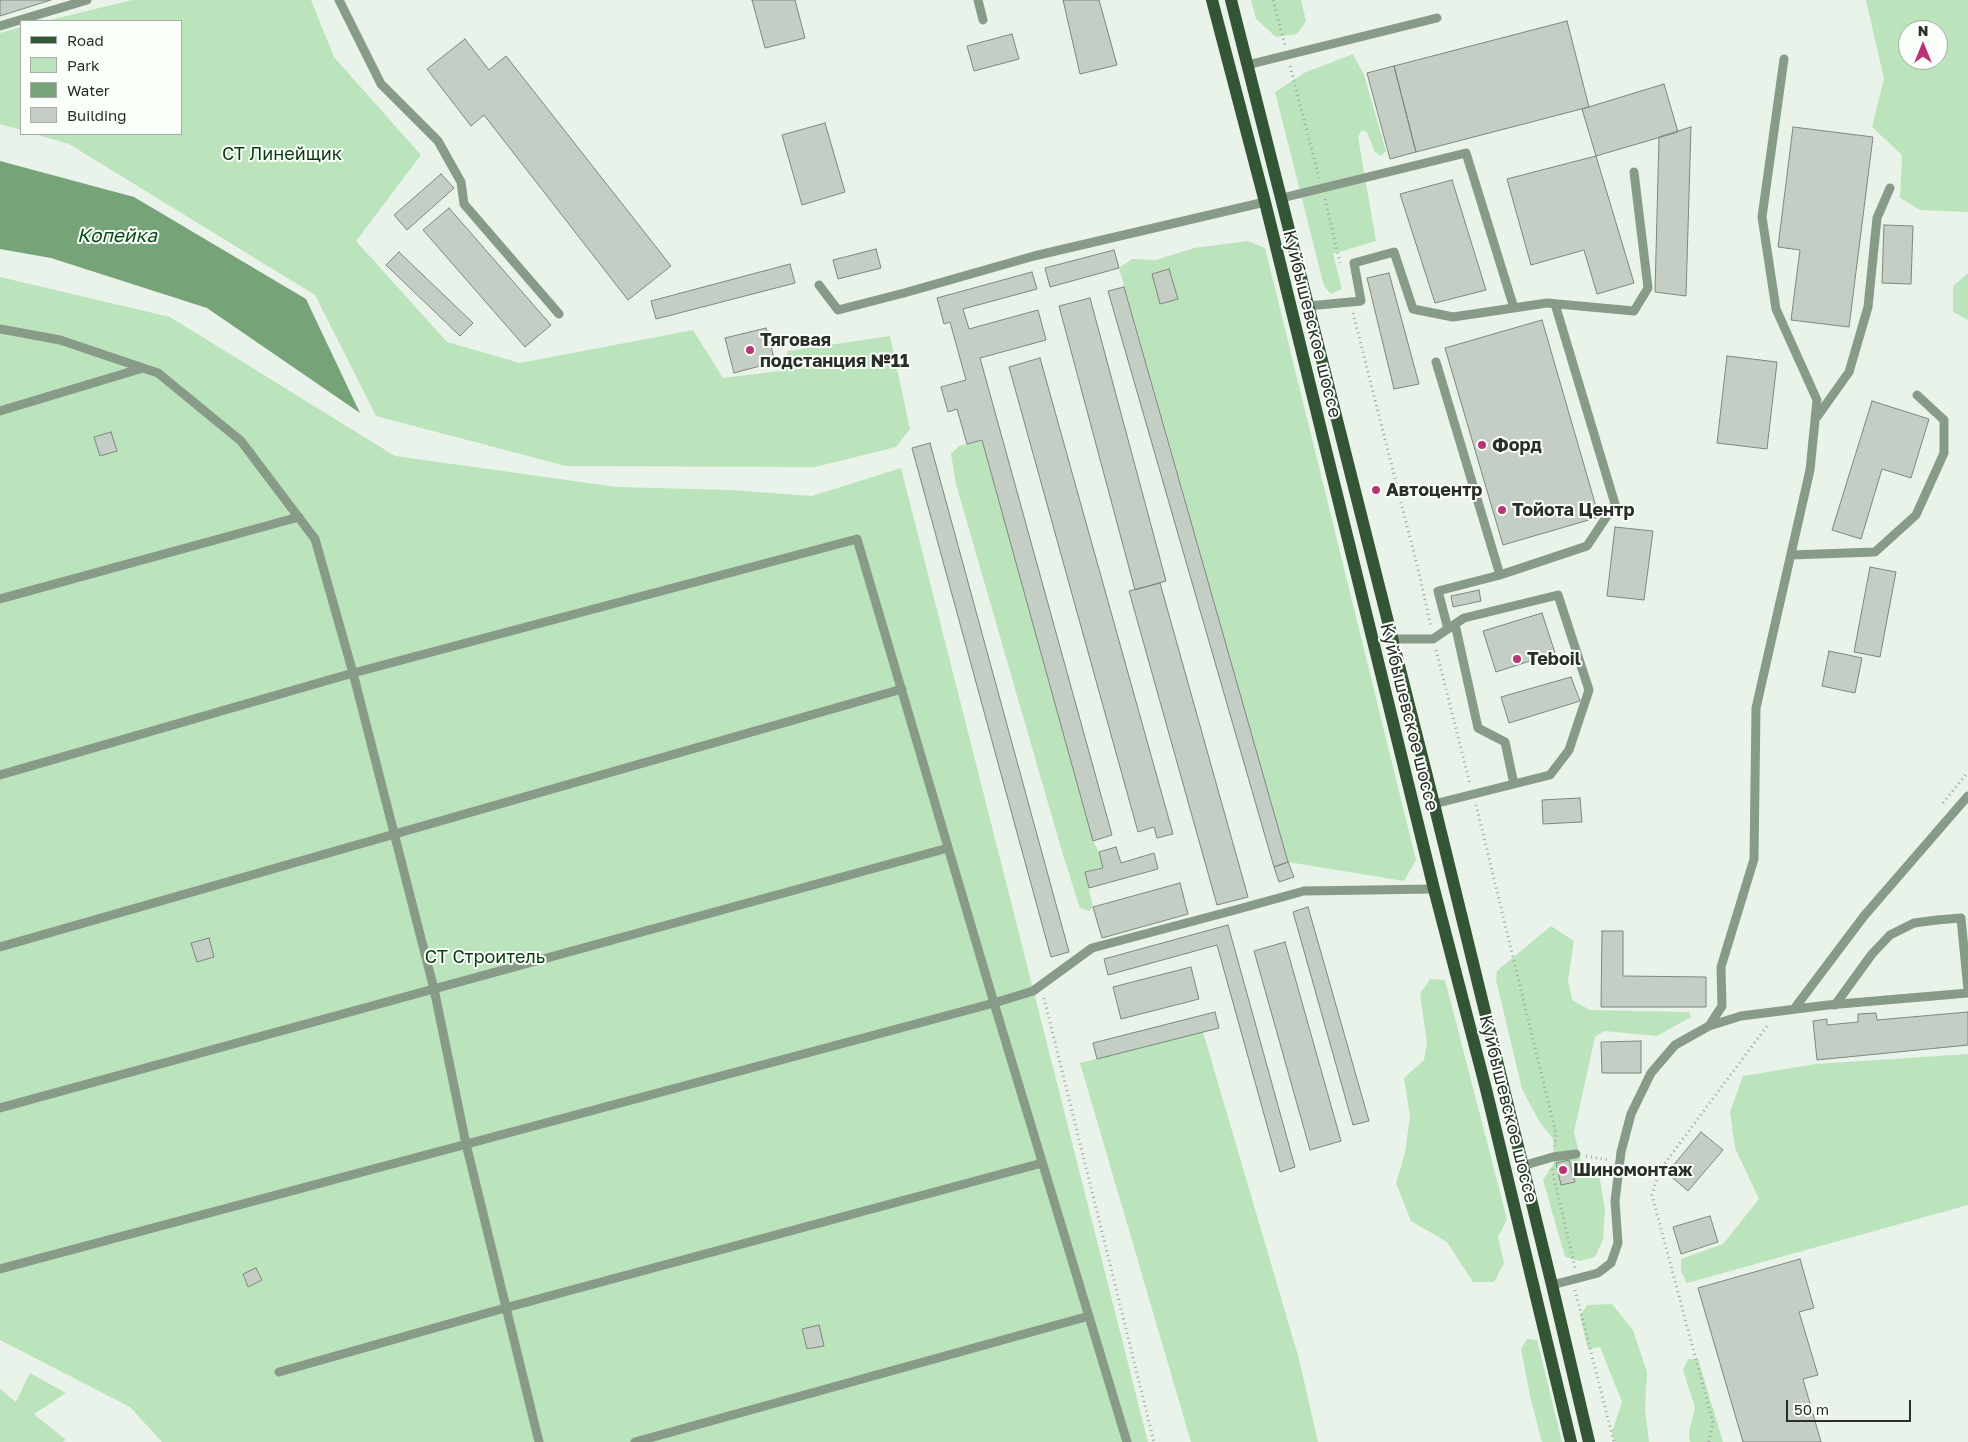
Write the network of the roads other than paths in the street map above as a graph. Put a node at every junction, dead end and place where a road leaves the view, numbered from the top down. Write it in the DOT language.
graph roads {
  1 [pos="87,0"];
  2 [pos="339,0"];
  3 [pos="978,0"];
  4 [pos="1212,0"];
  5 [pos="1231,0"];
  6 [pos="1437,18"];
  7 [pos="20,20"];
  8 [pos="20,20"];
  9 [pos="984,20"];
  10 [pos="0,26"];
  11 [pos="1784,59"];
  12 [pos="1247,65"];
  13 [pos="1634,172"];
  14 [pos="1890,188"];
  15 [pos="1282,198"];
  16 [pos="1265,202"];
  17 [pos="819,285"];
  18 [pos="1555,304"];
  19 [pos="1308,306"];
  20 [pos="1514,308"];
  21 [pos="559,314"];
  22 [pos="0,329"];
  23 [pos="1436,362"];
  24 [pos="143,368"];
  25 [pos="1917,395"];
  26 [pos="0,411"];
  27 [pos="1816,418"];
  28 [pos="299,518"];
  29 [pos="1791,555"];
  30 [pos="1500,575"];
  31 [pos="0,599"];
  32 [pos="1452,626"];
  33 [pos="1391,639"];
  34 [pos="353,673"];
  35 [pos="902,689"];
  36 [pos="0,775"];
  37 [pos="1514,784"];
  38 [pos="1968,796"];
  39 [pos="1434,804"];
  40 [pos="394,834"];
  41 [pos="948,848"];
  42 [pos="1434,889"];
  43 [pos="0,947"];
  44 [pos="434,989"];
  45 [pos="1968,991"];
  46 [pos="994,1003"];
  47 [pos="1835,1005"];
  48 [pos="1794,1009"];
  49 [pos="1709,1026"];
  50 [pos="0,1108"];
  51 [pos="466,1144"];
  52 [pos="1576,1154"];
  53 [pos="1042,1163"];
  54 [pos="1522,1166"];
  55 [pos="0,1269"];
  56 [pos="1552,1285"];
  57 [pos="505,1308"];
  58 [pos="1089,1316"];
  59 [pos="279,1372"];
  60 [pos="539,1442"];
  61 [pos="635,1442"];
  62 [pos="1128,1442"];
  63 [pos="1571,1442"];
  64 [pos="1589,1442"];
  1 -- 7 [label="lane"];
  2 -- 21 [label="lane"];
  3 -- 9 [label="lane"];
  4 -- 16 [label="main road, Куйбышевское шоссе"];
  5 -- 12 [label="main road, Куйбышевское шоссе"];
  6 -- 12 [label="lane"];
  8 -- 10 [label="lane"];
  11 -- 27 [label="lane"];
  12 -- 15 [label="main road, Куйбышевское шоссе"];
  13 -- 18 [label="lane"];
  14 -- 27 [label="lane"];
  15 -- 19 [label="main road, Куйбышевское шоссе"];
  15 -- 20 [label="lane"];
  16 -- 17 [label="lane"];
  16 -- 42 [label="main road, Куйбышевское шоссе"];
  18 -- 20 [label="lane"];
  18 -- 30 [label="lane"];
  19 -- 20 [label="lane"];
  19 -- 33 [label="main road, Куйбышевское шоссе"];
  22 -- 24 [label="lane"];
  23 -- 30 [label="lane"];
  24 -- 26 [label="lane"];
  24 -- 28 [label="lane"];
  25 -- 29 [label="lane"];
  27 -- 29 [label="lane"];
  28 -- 31 [label="lane"];
  28 -- 34 [label="lane"];
  29 -- 49 [label="lane"];
  30 -- 32 [label="lane"];
  32 -- 33 [label="lane"];
  32 -- 37 [label="lane"];
  32 -- 37 [label="lane"];
  33 -- 39 [label="main road, Куйбышевское шоссе"];
  34 -- 35 [label="lane"];
  34 -- 36 [label="lane"];
  34 -- 40 [label="lane"];
  35 -- 40 [label="lane"];
  35 -- 41 [label="lane"];
  37 -- 39 [label="lane"];
  38 -- 48 [label="lane"];
  39 -- 54 [label="main road, Куйбышевское шоссе"];
  40 -- 43 [label="lane"];
  40 -- 44 [label="lane"];
  41 -- 44 [label="lane"];
  41 -- 46 [label="lane"];
  42 -- 46 [label="lane"];
  42 -- 63 [label="main road, Куйбышевское шоссе"];
  44 -- 50 [label="lane"];
  44 -- 51 [label="lane"];
  45 -- 47 [label="lane"];
  45 -- 47 [label="lane"];
  46 -- 51 [label="lane"];
  46 -- 53 [label="lane"];
  47 -- 48 [label="lane"];
  48 -- 49 [label="lane"];
  49 -- 56 [label="lane"];
  51 -- 55 [label="lane"];
  51 -- 57 [label="lane"];
  52 -- 54 [label="lane"];
  53 -- 57 [label="lane"];
  53 -- 58 [label="lane"];
  54 -- 56 [label="main road, Куйбышевское шоссе"];
  56 -- 64 [label="main road, Куйбышевское шоссе"];
  57 -- 59 [label="lane"];
  57 -- 60 [label="lane"];
  58 -- 61 [label="lane"];
  58 -- 62 [label="lane"];
}
